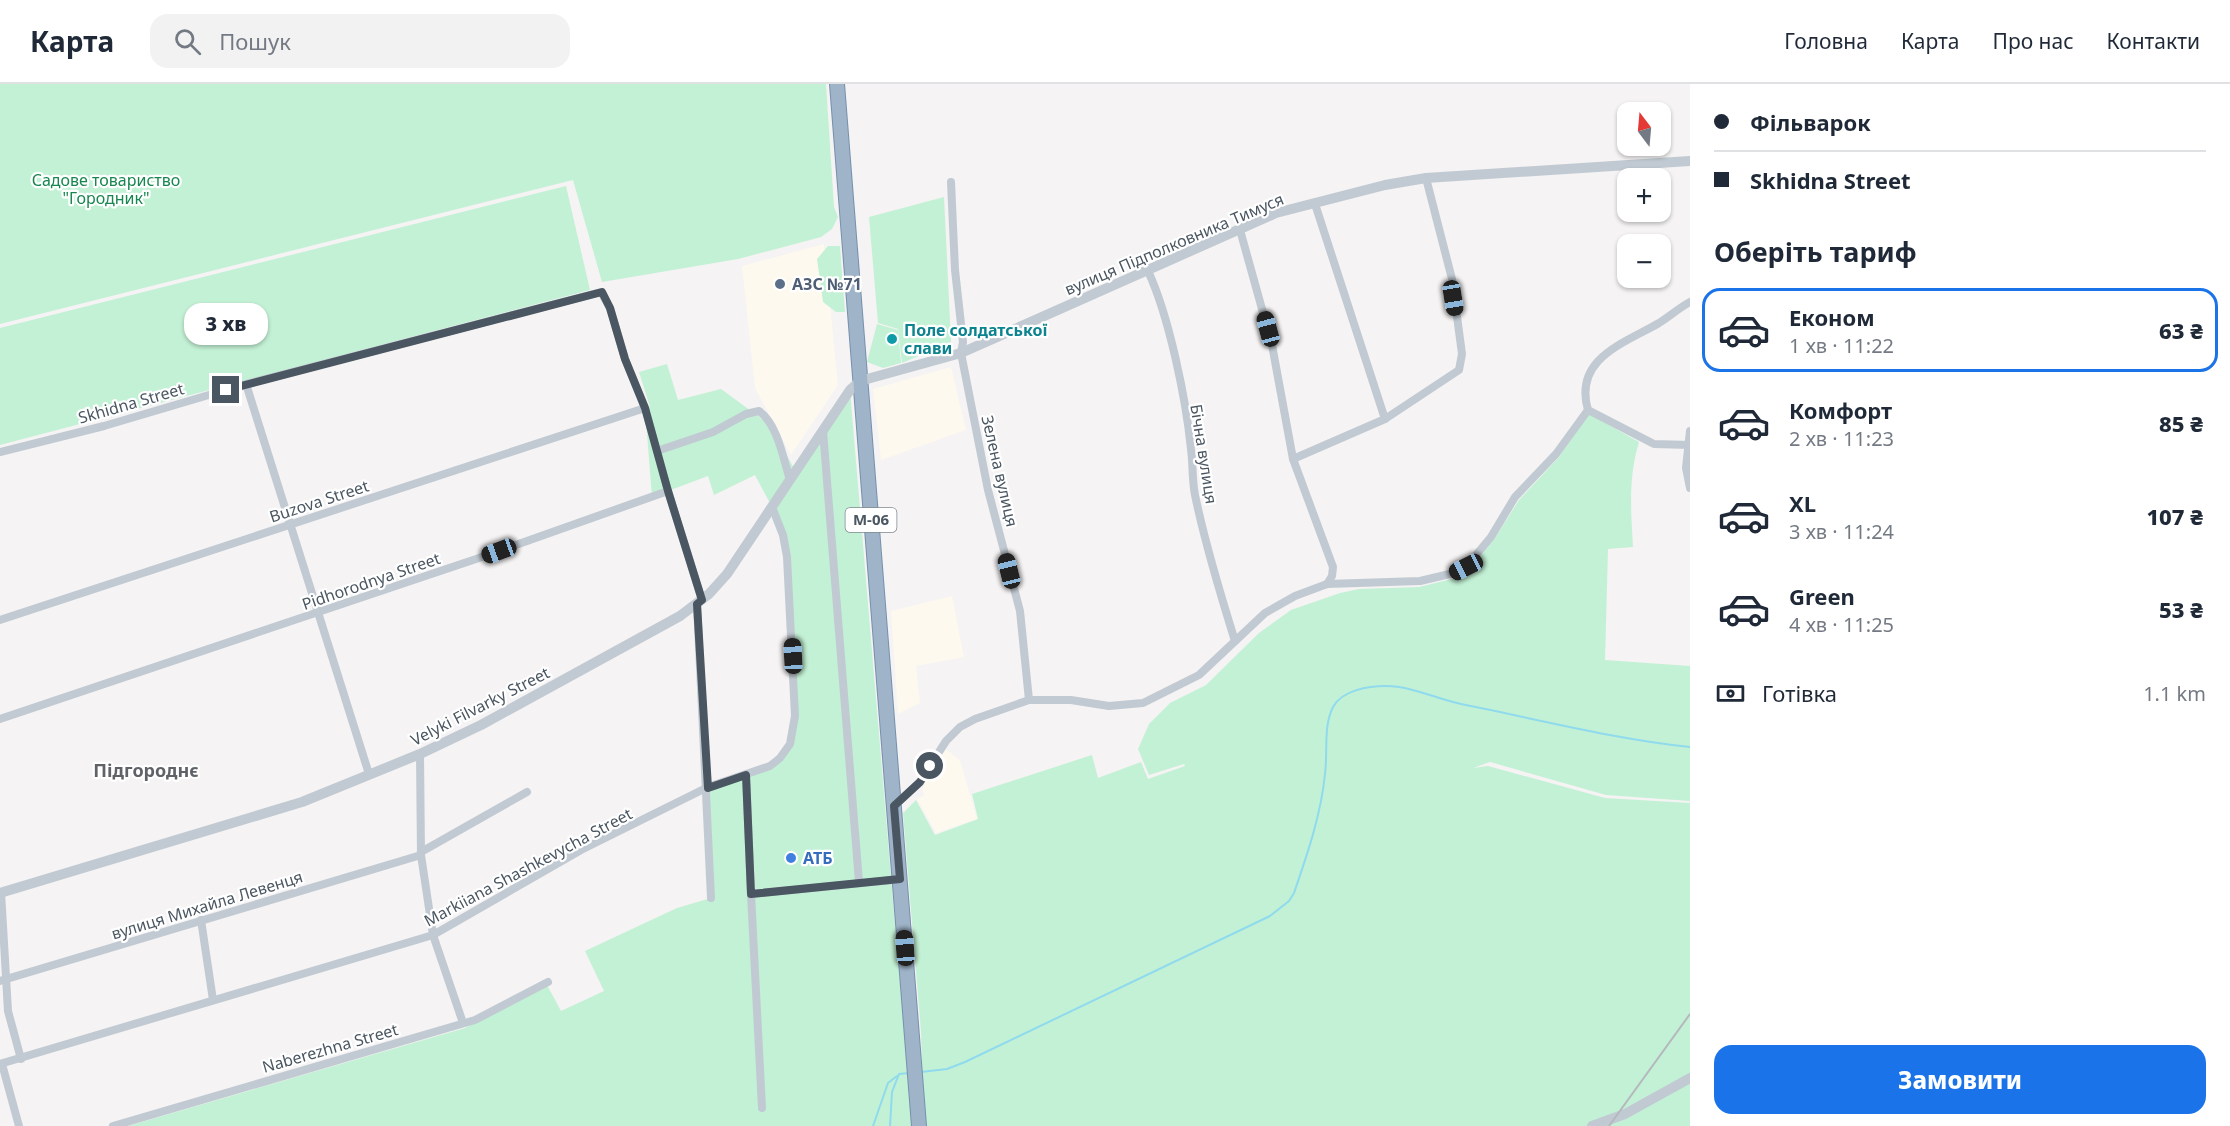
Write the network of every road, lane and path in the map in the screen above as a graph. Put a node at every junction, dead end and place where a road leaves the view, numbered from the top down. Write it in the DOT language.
graph roads {
  1 [pos="837,84"];
  2 [pos="1689,163"];
  3 [pos="1426,178"];
  4 [pos="951,182"];
  5 [pos="1315,204"];
  6 [pos="1240,230"];
  7 [pos="1148,271"];
  8 [pos="1690,302"];
  9 [pos="961,353"];
  10 [pos="860,381"];
  11 [pos="246,384"];
  12 [pos="645,408"];
  13 [pos="1588,410"];
  14 [pos="1385,419"];
  15 [pos="823,430"];
  16 [pos="1690,432"];
  17 [pos="1689,445"];
  18 [pos="657,451"];
  19 [pos="0,452"];
  20 [pos="1293,459"];
  21 [pos="789,480"];
  22 [pos="1690,489"];
  23 [pos="668,491"];
  24 [pos="772,507"];
  25 [pos="292,524"];
  26 [pos="1327,584"];
  27 [pos="700,602"];
  28 [pos="320,612"];
  29 [pos="0,620"];
  30 [pos="1235,640"];
  31 [pos="1029,700"];
  32 [pos="0,719"];
  33 [pos="420,754"];
  34 [pos="369,774"];
  35 [pos="746,775"];
  36 [pos="708,788"];
  37 [pos="527,792"];
  38 [pos="894,806"];
  39 [pos="421,854"];
  40 [pos="902,879"];
  41 [pos="859,882"];
  42 [pos="1,892"];
  43 [pos="751,894"];
  44 [pos="711,898"];
  45 [pos="201,921"];
  46 [pos="433,935"];
  47 [pos="2,980"];
  48 [pos="548,982"];
  49 [pos="213,1000"];
  50 [pos="463,1023"];
  51 [pos="21,1059"];
  52 [pos="1,1064"];
  53 [pos="1690,1078"];
  54 [pos="762,1108"];
  55 [pos="20,1126"];
  56 [pos="113,1126"];
  57 [pos="919,1126"];
  58 [pos="1592,1126"];
  1 -- 10 [label="highway, М-06"];
  2 -- 3 [label="street, вулиця Підполковника Тимуся"];
  3 -- 5 [label="street, вулиця Підполковника Тимуся"];
  3 -- 14 [label="street"];
  4 -- 9 [label="street, Зелена вулиця"];
  5 -- 6 [label="street, вулиця Підполковника Тимуся"];
  5 -- 14 [label="street"];
  6 -- 7 [label="street, вулиця Підполковника Тимуся"];
  6 -- 20 [label="street"];
  7 -- 9 [label="street, вулиця Підполковника Тимуся"];
  7 -- 30 [label="street, Бічна вулиця"];
  8 -- 13 [label="street"];
  9 -- 10 [label="street, вулиця Підполковника Тимуся"];
  9 -- 31 [label="street, Зелена вулиця"];
  10 -- 15 [label="street, Velyki Filvarky Street"];
  10 -- 38 [label="highway, М-06"];
  11 -- 12 [label="street, Skhidna Street"];
  11 -- 19 [label="street, Skhidna Street"];
  11 -- 25 [label="street"];
  12 -- 18 [label="street"];
  12 -- 25 [label="street, Buzova Street"];
  13 -- 17 [label="street"];
  13 -- 26 [label="street"];
  14 -- 20 [label="street"];
  15 -- 21 [label="street, Velyki Filvarky Street"];
  15 -- 41 [label="street"];
  16 -- 17 [label="street"];
  17 -- 22 [label="street"];
  18 -- 21 [label="street"];
  18 -- 23 [label="street"];
  20 -- 26 [label="street"];
  21 -- 24 [label="street, Velyki Filvarky Street"];
  23 -- 27 [label="street"];
  23 -- 28 [label="street, Pidhorodnya Street"];
  24 -- 27 [label="street, Velyki Filvarky Street"];
  24 -- 35 [label="street, Markiiana Shashkevycha Street"];
  25 -- 28 [label="street"];
  25 -- 29 [label="street, Buzova Street"];
  26 -- 30 [label="street"];
  27 -- 33 [label="street, Velyki Filvarky Street"];
  27 -- 36 [label="street"];
  28 -- 32 [label="street, Pidhorodnya Street"];
  28 -- 34 [label="street"];
  30 -- 31 [label="street"];
  31 -- 38 [label="street"];
  33 -- 34 [label="street, Velyki Filvarky Street"];
  33 -- 39 [label="street"];
  34 -- 42 [label="street, Velyki Filvarky Street"];
  35 -- 36 [label="street, Markiiana Shashkevycha Street"];
  35 -- 43 [label="street"];
  36 -- 44 [label="street"];
  36 -- 46 [label="street, Markiiana Shashkevycha Street"];
  37 -- 39 [label="street, вулиця Михайла Левенця"];
  38 -- 40 [label="highway, М-06"];
  39 -- 45 [label="street, вулиця Михайла Левенця"];
  39 -- 46 [label="street"];
  40 -- 41 [label="street"];
  40 -- 57 [label="highway, М-06"];
  41 -- 43 [label="street"];
  42 -- 47 [label="street"];
  43 -- 54 [label="street"];
  45 -- 47 [label="street, вулиця Михайла Левенця"];
  45 -- 49 [label="street"];
  46 -- 49 [label="street, Markiiana Shashkevycha Street"];
  46 -- 50 [label="street"];
  47 -- 51 [label="street"];
  48 -- 50 [label="street, Naberezhna Street"];
  49 -- 51 [label="street, Markiiana Shashkevycha Street"];
  50 -- 56 [label="street, Naberezhna Street"];
  51 -- 52 [label="street, Markiiana Shashkevycha Street"];
  52 -- 55 [label="street"];
  53 -- 58 [label="street"];
}
